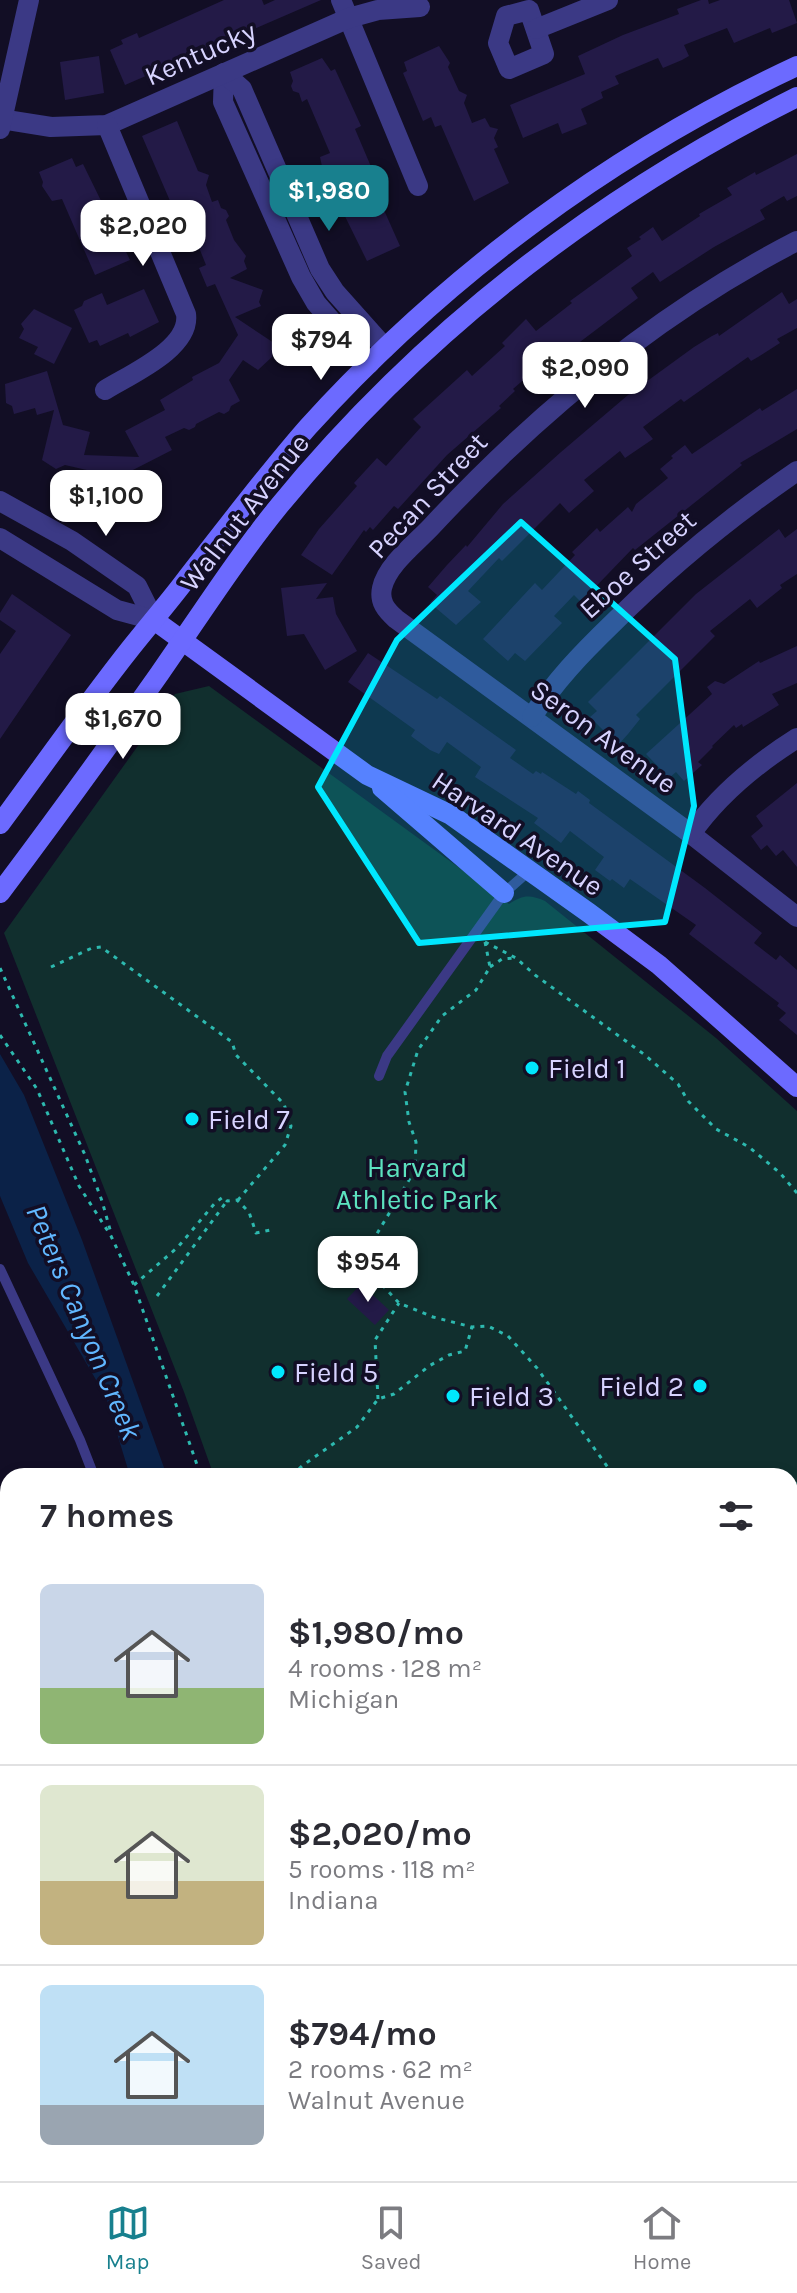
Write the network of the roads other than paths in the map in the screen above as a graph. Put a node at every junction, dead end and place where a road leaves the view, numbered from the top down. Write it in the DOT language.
graph roads {
  1 [pos="29,0"];
  2 [pos="608,0"];
  3 [pos="420,7"];
  4 [pos="345,9"];
  5 [pos="536,29"];
  6 [pos="797,66"];
  7 [pos="224,73"];
  8 [pos="797,97"];
  9 [pos="1,122"];
  10 [pos="107,125"];
  11 [pos="270,152"];
  12 [pos="249,161"];
  13 [pos="418,186"];
  14 [pos="797,241"];
  15 [pos="385,348"];
  16 [pos="369,364"];
  17 [pos="105,390"];
  18 [pos="797,471"];
  19 [pos="0,501"];
  20 [pos="0,538"];
  21 [pos="381,599"];
  22 [pos="154,620"];
  23 [pos="182,640"];
  24 [pos="532,717"];
  25 [pos="797,738"];
  26 [pos="367,775"];
  27 [pos="0,824"];
  28 [pos="691,834"];
  29 [pos="529,871"];
  30 [pos="0,893"];
  31 [pos="504,893"];
  32 [pos="797,917"];
  33 [pos="379,1076"];
  34 [pos="797,1087"];
  35 [pos="0,1269"];
  36 [pos="91,1468"];
  1 -- 9 [label="street"];
  2 -- 5 [label="street"];
  3 -- 4 [label="street, Kentucky"];
  4 -- 7 [label="street, Kentucky"];
  4 -- 13 [label="street"];
  6 -- 15 [label="main road, Walnut Avenue"];
  7 -- 10 [label="street, Kentucky"];
  7 -- 11 [label="street"];
  7 -- 12 [label="street"];
  8 -- 23 [label="main road, Walnut Avenue"];
  9 -- 10 [label="street, Kentucky"];
  10 -- 17 [label="street"];
  11 -- 12 [label="street"];
  11 -- 15 [label="street"];
  12 -- 16 [label="street"];
  14 -- 21 [label="street, Pecan Street"];
  15 -- 16 [label="main road, Walnut Avenue"];
  16 -- 22 [label="main road, Walnut Avenue"];
  18 -- 24 [label="street, Eboe Street"];
  19 -- 22 [label="street, Harvard Avenue"];
  20 -- 22 [label="street, Harvard Avenue"];
  21 -- 24 [label="street, Seron Avenue"];
  22 -- 23 [label="main road, Harvard Avenue"];
  22 -- 27 [label="main road, Walnut Avenue"];
  23 -- 26 [label="main road, Harvard Avenue"];
  23 -- 30 [label="main road, Walnut Avenue"];
  24 -- 28 [label="street, Seron Avenue"];
  25 -- 28 [label="street"];
  26 -- 29 [label="main road, Harvard Avenue"];
  26 -- 31 [label="main road"];
  28 -- 32 [label="street, Seron Avenue"];
  29 -- 31 [label="lane"];
  29 -- 34 [label="main road, Harvard Avenue"];
  31 -- 33 [label="lane"];
  35 -- 36 [label="lane"];
}
